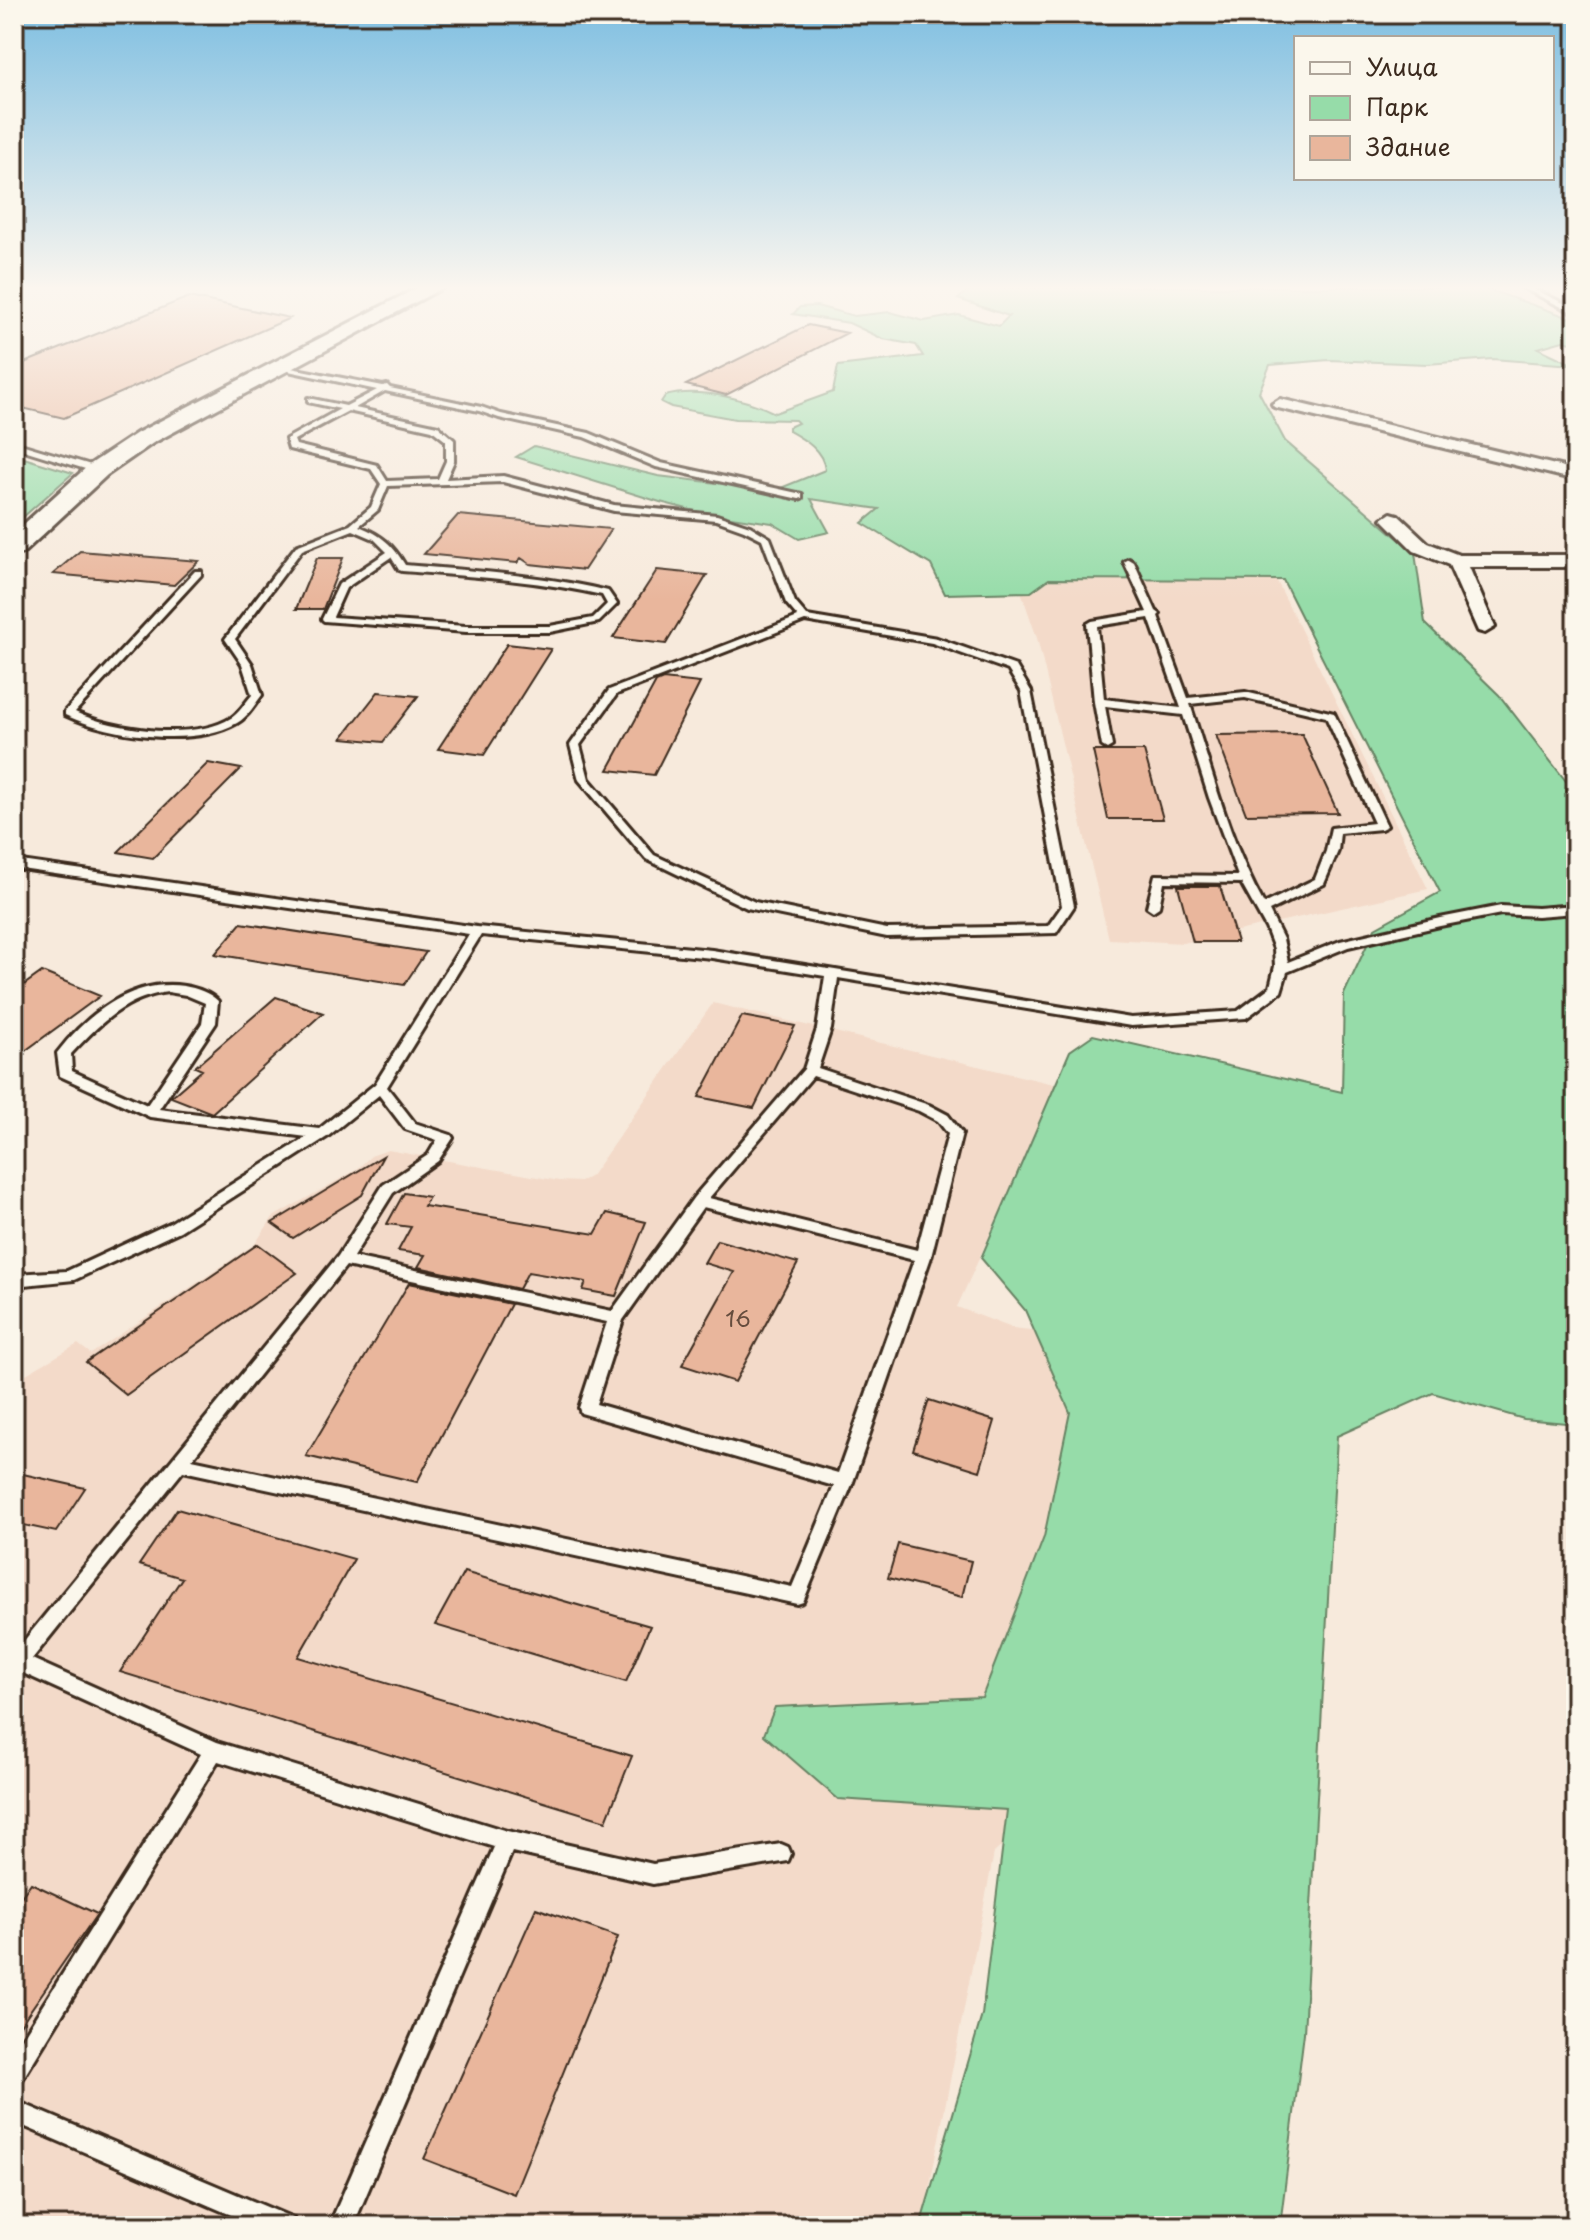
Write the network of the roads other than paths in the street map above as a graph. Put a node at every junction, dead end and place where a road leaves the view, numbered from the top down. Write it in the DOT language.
graph roads {
  1 [pos="231,392"];
  2 [pos="378,392"];
  3 [pos="406,392"];
  4 [pos="311,400"];
  5 [pos="1280,404"];
  6 [pos="346,408"];
  7 [pos="14,444"];
  8 [pos="98,470"];
  9 [pos="1576,475"];
  10 [pos="442,479"];
  11 [pos="385,484"];
  12 [pos="799,496"];
  13 [pos="1391,519"];
  14 [pos="353,527"];
  15 [pos="14,547"];
  16 [pos="393,552"];
  17 [pos="1457,561"];
  18 [pos="1576,561"];
  19 [pos="1129,562"];
  20 [pos="198,573"];
  21 [pos="1155,614"];
  22 [pos="804,618"];
  23 [pos="1485,627"];
  24 [pos="1099,702"];
  25 [pos="1185,706"];
  26 [pos="1107,746"];
  27 [pos="14,864"];
  28 [pos="1245,880"];
  29 [pos="1153,907"];
  30 [pos="1263,909"];
  31 [pos="1576,909"];
  32 [pos="477,931"];
  33 [pos="1280,970"];
  34 [pos="832,974"];
  35 [pos="810,1070"];
  36 [pos="380,1087"];
  37 [pos="150,1112"];
  38 [pos="322,1134"];
  39 [pos="699,1201"];
  40 [pos="923,1257"];
  41 [pos="343,1260"];
  42 [pos="14,1280"];
  43 [pos="616,1318"];
  44 [pos="178,1463"];
  45 [pos="844,1482"];
  46 [pos="16,1661"];
  47 [pos="214,1750"];
  48 [pos="507,1841"];
  49 [pos="781,1854"];
  50 [pos="14,2072"];
  51 [pos="14,2111"];
  52 [pos="285,2226"];
  53 [pos="341,2226"];
  1 -- 8 [label="street"];
  2 -- 6 [label="lane"];
  3 -- 12 [label="lane"];
  4 -- 6 [label="lane"];
  5 -- 9 [label="street"];
  6 -- 10 [label="lane"];
  6 -- 11 [label="lane"];
  7 -- 8 [label="lane"];
  8 -- 15 [label="street"];
  10 -- 11 [label="lane"];
  10 -- 22 [label="lane"];
  11 -- 14 [label="lane"];
  13 -- 17 [label="street"];
  14 -- 16 [label="lane"];
  14 -- 20 [label="lane"];
  16 -- 16 [label="lane"];
  17 -- 18 [label="street"];
  17 -- 23 [label="street"];
  19 -- 21 [label="lane"];
  21 -- 24 [label="lane"];
  21 -- 25 [label="lane"];
  22 -- 22 [label="lane"];
  24 -- 25 [label="lane"];
  24 -- 26 [label="lane"];
  25 -- 28 [label="lane"];
  25 -- 30 [label="lane"];
  27 -- 32 [label="lane"];
  28 -- 29 [label="lane"];
  28 -- 30 [label="lane"];
  30 -- 33 [label="lane"];
  31 -- 33 [label="lane"];
  32 -- 34 [label="lane"];
  32 -- 36 [label="lane"];
  33 -- 34 [label="lane"];
  34 -- 35 [label="lane"];
  35 -- 39 [label="lane"];
  35 -- 40 [label="lane"];
  36 -- 38 [label="lane"];
  36 -- 41 [label="lane"];
  37 -- 37 [label="lane"];
  37 -- 38 [label="lane"];
  38 -- 42 [label="lane"];
  39 -- 40 [label="lane"];
  39 -- 43 [label="lane"];
  40 -- 45 [label="lane"];
  41 -- 43 [label="lane"];
  41 -- 44 [label="lane"];
  43 -- 45 [label="lane"];
  44 -- 45 [label="lane"];
  44 -- 46 [label="lane"];
  46 -- 47 [label="lane"];
  47 -- 48 [label="lane"];
  47 -- 50 [label="lane"];
  48 -- 49 [label="lane"];
  48 -- 53 [label="lane"];
  51 -- 52 [label="lane"];
}
